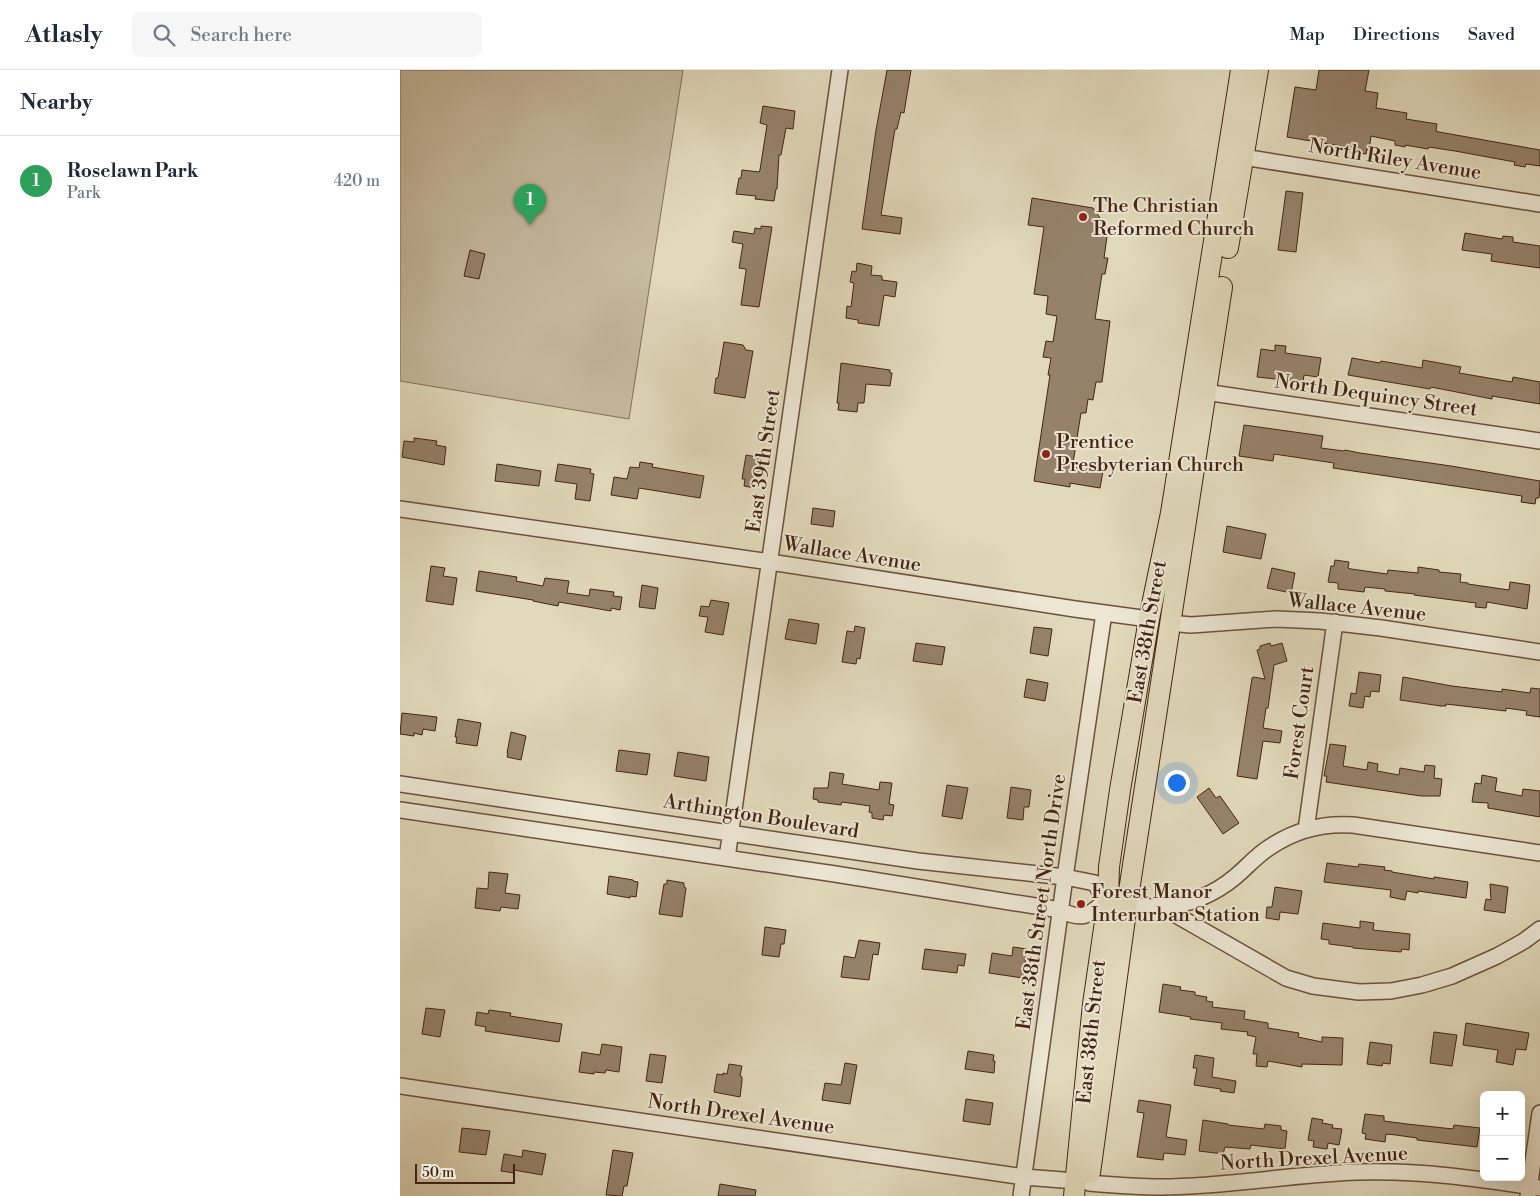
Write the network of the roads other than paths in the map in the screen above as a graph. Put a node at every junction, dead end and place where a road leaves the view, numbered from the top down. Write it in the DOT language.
graph roads {
  1 [pos="840,70"];
  2 [pos="1242,70"];
  3 [pos="1258,70"];
  4 [pos="1243,157"];
  5 [pos="1540,204"];
  6 [pos="1205,392"];
  7 [pos="1540,441"];
  8 [pos="400,508"];
  9 [pos="770,562"];
  10 [pos="1104,613"];
  11 [pos="1149,619"];
  12 [pos="1334,622"];
  13 [pos="1169,623"];
  14 [pos="1540,652"];
  15 [pos="400,784"];
  16 [pos="400,810"];
  17 [pos="1306,830"];
  18 [pos="730,832"];
  19 [pos="1540,853"];
  20 [pos="727,858"];
  21 [pos="1065,877"];
  22 [pos="1113,902"];
  23 [pos="1162,907"];
  24 [pos="1060,910"];
  25 [pos="1540,930"];
  26 [pos="400,1086"];
  27 [pos="1540,1114"];
  28 [pos="1024,1176"];
  29 [pos="1081,1189"];
  30 [pos="1533,1190"];
  31 [pos="1021,1196"];
  1 -- 9 [label="street, East 39th Street"];
  2 -- 11 [label="main road, East 38th Street"];
  3 -- 4 [label="main road, East 38th Street"];
  4 -- 5 [label="street, North Riley Avenue"];
  4 -- 6 [label="main road, East 38th Street"];
  6 -- 7 [label="street, North Dequincy Street"];
  6 -- 13 [label="main road, East 38th Street"];
  8 -- 9 [label="street, Wallace Avenue"];
  9 -- 10 [label="street, Wallace Avenue"];
  9 -- 18 [label="street, East 39th Street"];
  10 -- 11 [label="street, Wallace Avenue"];
  10 -- 21 [label="street, East 38th Street North Drive"];
  11 -- 22 [label="main road, East 38th Street"];
  12 -- 13 [label="street, Wallace Avenue"];
  12 -- 14 [label="street, Wallace Avenue"];
  12 -- 17 [label="street, Forest Court"];
  13 -- 22 [label="main road, East 38th Street"];
  15 -- 18 [label="street, Arthington Boulevard"];
  16 -- 20 [label="street"];
  17 -- 19 [label="street"];
  17 -- 23 [label="street"];
  18 -- 20 [label="street, East 39th Street"];
  18 -- 21 [label="street, Arthington Boulevard"];
  20 -- 24 [label="street"];
  21 -- 22 [label="street, Arthington Boulevard"];
  21 -- 24 [label="street, East 38th Street North Drive"];
  22 -- 23 [label="street"];
  22 -- 24 [label="street"];
  22 -- 29 [label="main road, East 38th Street"];
  23 -- 25 [label="street"];
  24 -- 28 [label="street, East 38th Street North Drive"];
  26 -- 28 [label="street, North Drexel Avenue"];
  27 -- 30 [label="street"];
  28 -- 29 [label="street, North Drexel Avenue"];
  28 -- 31 [label="street, East 38th Street North Drive"];
  29 -- 30 [label="street, North Drexel Avenue"];
}
